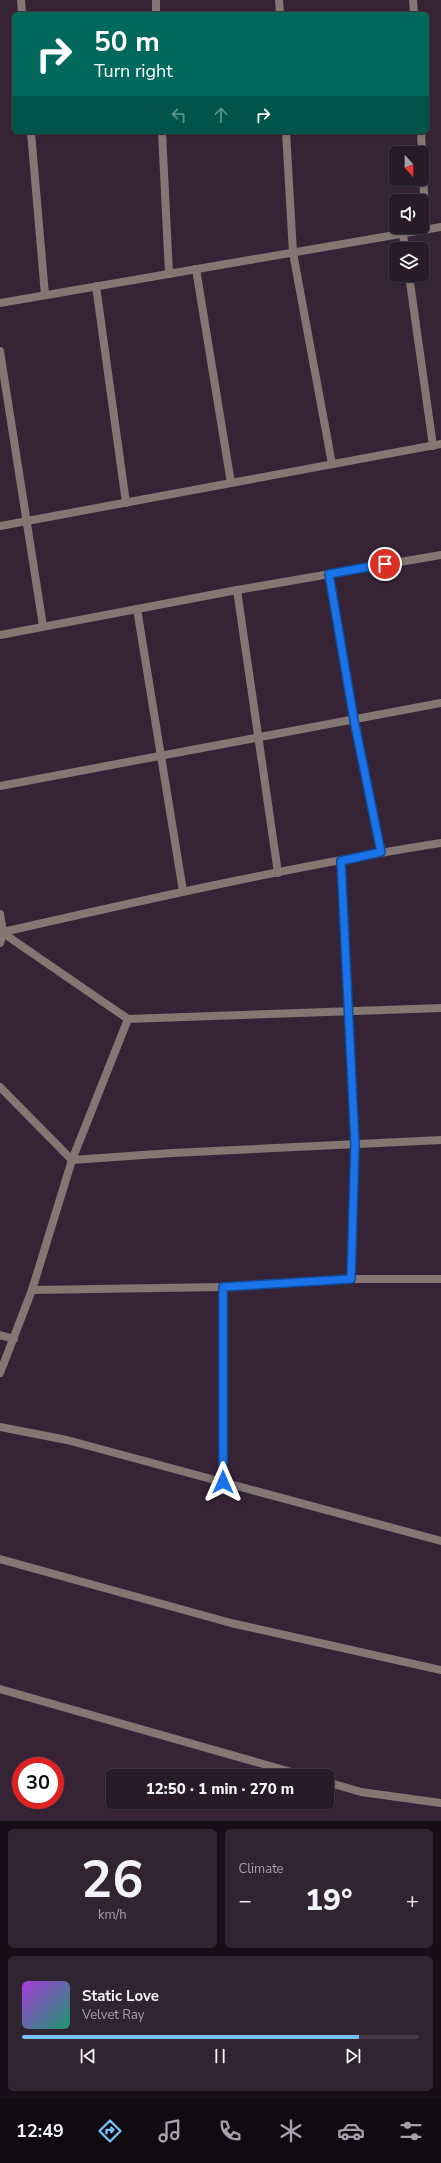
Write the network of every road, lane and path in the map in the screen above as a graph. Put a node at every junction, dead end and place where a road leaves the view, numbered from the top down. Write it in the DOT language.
graph roads {
  1 [pos="20,0"];
  2 [pos="156,0"];
  3 [pos="279,0"];
  4 [pos="413,0"];
  5 [pos="22,12"];
  6 [pos="156,12"];
  7 [pos="280,12"];
  8 [pos="414,12"];
  9 [pos="31,134"];
  10 [pos="162,134"];
  11 [pos="286,134"];
  12 [pos="421,134"];
  13 [pos="422,146"];
  14 [pos="441,227"];
  15 [pos="429,229"];
  16 [pos="403,234"];
  17 [pos="404,242"];
  18 [pos="293,253"];
  19 [pos="196,269"];
  20 [pos="169,274"];
  21 [pos="409,282"];
  22 [pos="96,286"];
  23 [pos="45,295"];
  24 [pos="0,303"];
  25 [pos="0,351"];
  26 [pos="437,445"];
  27 [pos="332,464"];
  28 [pos="231,483"];
  29 [pos="126,502"];
  30 [pos="26,521"];
  31 [pos="0,526"];
  32 [pos="441,555"];
  33 [pos="329,574"];
  34 [pos="237,590"];
  35 [pos="137,609"];
  36 [pos="43,626"];
  37 [pos="0,635"];
  38 [pos="441,703"];
  39 [pos="354,720"];
  40 [pos="257,738"];
  41 [pos="161,755"];
  42 [pos="0,786"];
  43 [pos="441,843"];
  44 [pos="381,852"];
  45 [pos="341,861"];
  46 [pos="278,874"];
  47 [pos="183,891"];
  48 [pos="0,914"];
  49 [pos="2,931"];
  50 [pos="0,943"];
  51 [pos="441,1008"];
  52 [pos="348,1012"];
  53 [pos="128,1019"];
  54 [pos="0,1087"];
  55 [pos="441,1140"];
  56 [pos="355,1144"];
  57 [pos="72,1160"];
  58 [pos="351,1279"];
  59 [pos="441,1279"];
  60 [pos="223,1287"];
  61 [pos="32,1290"];
  62 [pos="0,1334"];
  63 [pos="14,1339"];
  64 [pos="0,1373"];
  65 [pos="0,1427"];
  66 [pos="223,1482"];
  67 [pos="441,1541"];
  68 [pos="0,1559"];
  69 [pos="441,1670"];
  70 [pos="0,1689"];
  71 [pos="280,1769"];
  72 [pos="334,1784"];
  73 [pos="441,1803"];
  1 -- 5 [label="street"];
  2 -- 6 [label="street"];
  3 -- 7 [label="street"];
  4 -- 8 [label="street"];
  9 -- 23 [label="street"];
  10 -- 20 [label="street"];
  11 -- 18 [label="street"];
  12 -- 13 [label="street"];
  14 -- 15 [label="street"];
  16 -- 17 [label="street"];
  16 -- 18 [label="street"];
  18 -- 19 [label="street"];
  18 -- 27 [label="street"];
  19 -- 20 [label="street"];
  19 -- 28 [label="street"];
  20 -- 22 [label="street"];
  21 -- 26 [label="street"];
  22 -- 23 [label="street"];
  22 -- 29 [label="street"];
  23 -- 24 [label="street"];
  25 -- 30 [label="street"];
  26 -- 27 [label="street"];
  27 -- 28 [label="street"];
  28 -- 29 [label="street"];
  29 -- 30 [label="street"];
  30 -- 31 [label="street"];
  30 -- 36 [label="street"];
  32 -- 33 [label="street"];
  33 -- 34 [label="street"];
  33 -- 39 [label="street"];
  34 -- 35 [label="street"];
  34 -- 40 [label="street"];
  35 -- 36 [label="street"];
  35 -- 41 [label="street"];
  36 -- 37 [label="street"];
  38 -- 39 [label="street"];
  39 -- 40 [label="street"];
  39 -- 44 [label="street"];
  40 -- 41 [label="street"];
  40 -- 46 [label="street"];
  41 -- 42 [label="street"];
  41 -- 47 [label="street"];
  43 -- 44 [label="street"];
  44 -- 45 [label="street"];
  45 -- 46 [label="street"];
  45 -- 52 [label="street"];
  46 -- 47 [label="street"];
  47 -- 49 [label="street"];
  48 -- 49 [label="street"];
  49 -- 50 [label="street"];
  49 -- 53 [label="street"];
  51 -- 52 [label="street"];
  52 -- 53 [label="street"];
  52 -- 56 [label="street"];
  53 -- 57 [label="street"];
  54 -- 57 [label="street"];
  55 -- 56 [label="street"];
  56 -- 57 [label="street"];
  56 -- 58 [label="street"];
  57 -- 61 [label="street"];
  58 -- 59 [label="street"];
  58 -- 60 [label="street"];
  60 -- 61 [label="street"];
  60 -- 66 [label="street"];
  61 -- 63 [label="street"];
  62 -- 63 [label="street"];
  63 -- 64 [label="street"];
  65 -- 66 [label="street"];
  66 -- 67 [label="street"];
  68 -- 69 [label="street"];
  70 -- 71 [label="street"];
  72 -- 73 [label="street"];
}
